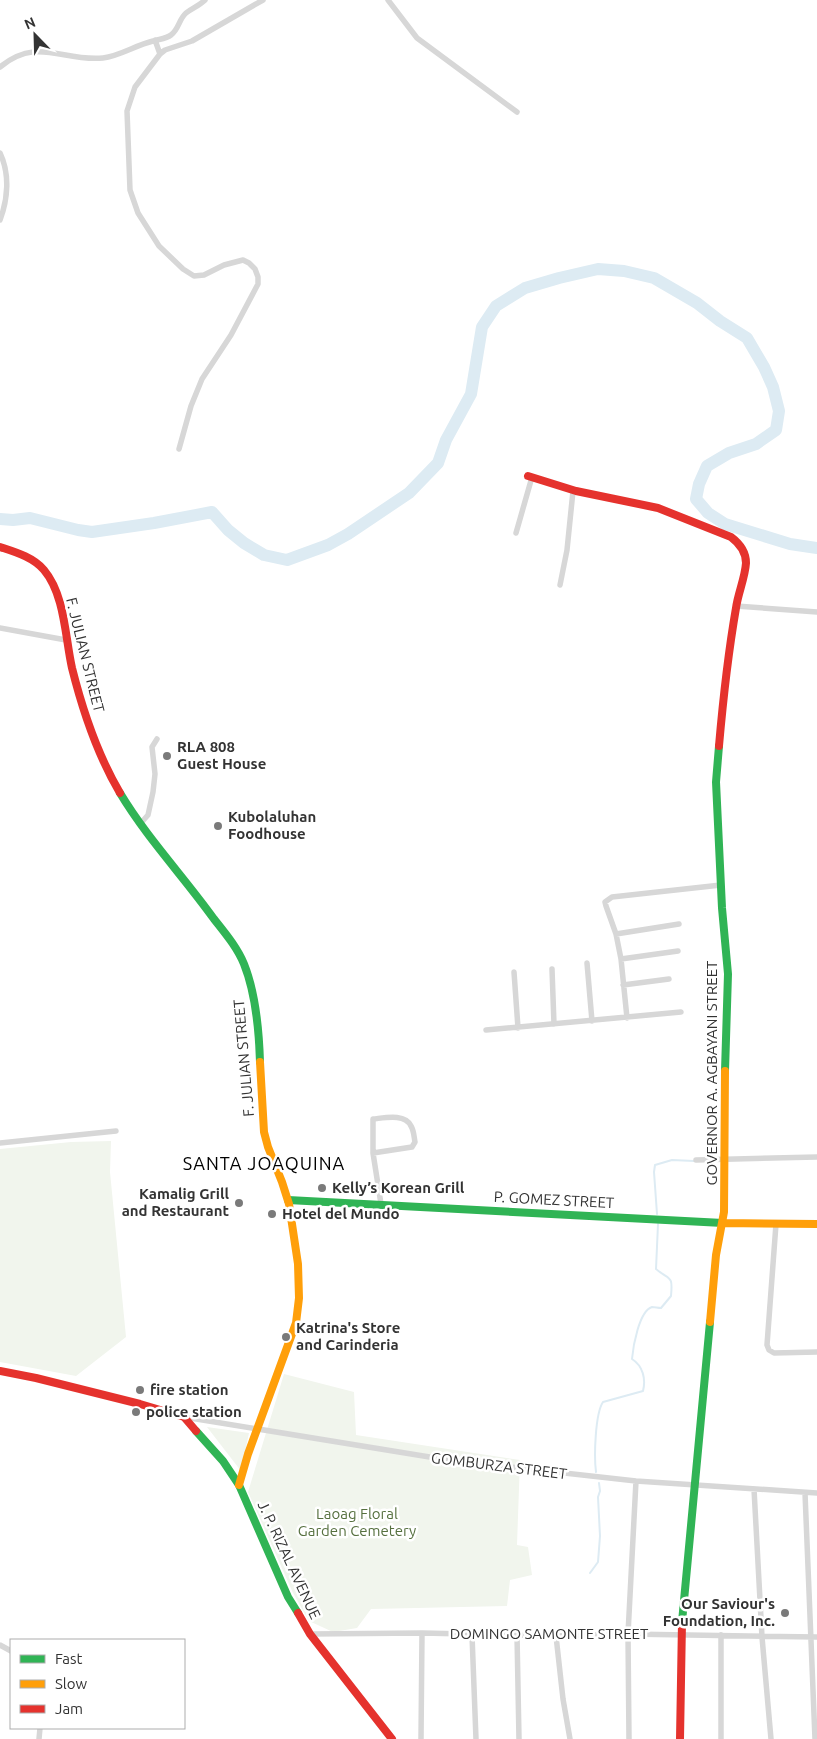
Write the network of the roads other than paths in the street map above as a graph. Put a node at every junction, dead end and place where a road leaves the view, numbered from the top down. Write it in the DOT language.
graph roads {
  1 [pos="205,0"];
  2 [pos="263,0"];
  3 [pos="388,0"];
  4 [pos="169,37"];
  5 [pos="155,40"];
  6 [pos="176,46"];
  7 [pos="160,54"];
  8 [pos="0,67"];
  9 [pos="517,112"];
  10 [pos="0,153"];
  11 [pos="0,220"];
  12 [pos="179,449"];
  13 [pos="530,476"];
  14 [pos="572,491"];
  15 [pos="516,533"];
  16 [pos="0,547"];
  17 [pos="560,585"];
  18 [pos="736,606"];
  19 [pos="817,612"];
  20 [pos="0,628"];
  21 [pos="66,640"];
  22 [pos="157,739"];
  23 [pos="140,824"];
  24 [pos="721,885"];
  25 [pos="679,924"];
  26 [pos="616,934"];
  27 [pos="678,951"];
  28 [pos="621,959"];
  29 [pos="587,963"];
  30 [pos="552,969"];
  31 [pos="514,972"];
  32 [pos="670,979"];
  33 [pos="623,985"];
  34 [pos="681,1012"];
  35 [pos="627,1018"];
  36 [pos="592,1021"];
  37 [pos="554,1024"];
  38 [pos="518,1028"];
  39 [pos="486,1030"];
  40 [pos="116,1131"];
  41 [pos="0,1143"];
  42 [pos="372,1153"];
  43 [pos="817,1157"];
  44 [pos="696,1160"];
  45 [pos="725,1160"];
  46 [pos="288,1200"];
  47 [pos="381,1204"];
  48 [pos="723,1223"];
  49 [pos="776,1224"];
  50 [pos="817,1224"];
  51 [pos="817,1352"];
  52 [pos="0,1371"];
  53 [pos="184,1417"];
  54 [pos="258,1429"];
  55 [pos="636,1481"];
  56 [pos="239,1485"];
  57 [pos="695,1485"];
  58 [pos="754,1489"];
  59 [pos="805,1492"];
  60 [pos="817,1493"];
  61 [pos="422,1633"];
  62 [pos="310,1634"];
  63 [pos="628,1634"];
  64 [pos="472,1635"];
  65 [pos="517,1635"];
  66 [pos="681,1635"];
  67 [pos="556,1636"];
  68 [pos="721,1636"];
  69 [pos="762,1636"];
  70 [pos="814,1637"];
  71 [pos="392,1739"];
  72 [pos="421,1739"];
  73 [pos="476,1739"];
  74 [pos="519,1739"];
  75 [pos="570,1739"];
  76 [pos="629,1739"];
  77 [pos="680,1739"];
  78 [pos="721,1739"];
  79 [pos="771,1739"];
  80 [pos="815,1739"];
  1 -- 4 [label="street"];
  2 -- 6 [label="street"];
  3 -- 9 [label="street"];
  4 -- 5 [label="street"];
  4 -- 6 [label="street"];
  5 -- 7 [label="street"];
  5 -- 8 [label="street"];
  6 -- 7 [label="street"];
  7 -- 12 [label="street"];
  10 -- 11 [label="street"];
  13 -- 14 [label="street, GOVERNOR A. AGBAYANI STREET"];
  13 -- 15 [label="street"];
  14 -- 17 [label="street"];
  14 -- 18 [label="street, GOVERNOR A. AGBAYANI STREET"];
  16 -- 21 [label="street, F. JULIAN STREET"];
  18 -- 19 [label="street"];
  18 -- 24 [label="street, GOVERNOR A. AGBAYANI STREET"];
  20 -- 21 [label="street"];
  21 -- 23 [label="street, F. JULIAN STREET"];
  22 -- 23 [label="street"];
  23 -- 46 [label="street, F. JULIAN STREET"];
  24 -- 26 [label="street"];
  24 -- 45 [label="street, GOVERNOR A. AGBAYANI STREET"];
  25 -- 26 [label="street"];
  26 -- 28 [label="street"];
  27 -- 28 [label="street"];
  28 -- 33 [label="street"];
  29 -- 36 [label="street"];
  30 -- 37 [label="street"];
  31 -- 38 [label="street"];
  32 -- 33 [label="street"];
  33 -- 35 [label="street"];
  34 -- 35 [label="street"];
  35 -- 36 [label="street"];
  36 -- 37 [label="street"];
  37 -- 38 [label="street"];
  38 -- 39 [label="street"];
  40 -- 41 [label="street"];
  42 -- 42 [label="street"];
  42 -- 47 [label="street"];
  43 -- 45 [label="street"];
  44 -- 45 [label="street"];
  45 -- 48 [label="street, GOVERNOR A. AGBAYANI STREET"];
  46 -- 47 [label="street, P. GOMEZ STREET"];
  46 -- 54 [label="street, F. JULIAN STREET"];
  47 -- 48 [label="street, P. GOMEZ STREET"];
  48 -- 49 [label="street, P. GOMEZ STREET"];
  48 -- 57 [label="street, GOVERNOR A. AGBAYANI STREET"];
  49 -- 50 [label="street, P. GOMEZ STREET"];
  49 -- 51 [label="street"];
  52 -- 53 [label="street"];
  53 -- 54 [label="street, GOMBURZA STREET"];
  53 -- 56 [label="street, J. P. RIZAL AVENUE"];
  54 -- 55 [label="street, GOMBURZA STREET"];
  54 -- 56 [label="street, F. JULIAN STREET"];
  55 -- 57 [label="street, GOMBURZA STREET"];
  55 -- 63 [label="street"];
  56 -- 62 [label="street, J. P. RIZAL AVENUE"];
  57 -- 58 [label="street, GOMBURZA STREET"];
  57 -- 66 [label="street, GOVERNOR A. AGBAYANI STREET"];
  58 -- 59 [label="street, GOMBURZA STREET"];
  58 -- 69 [label="street"];
  59 -- 60 [label="street, GOMBURZA STREET"];
  59 -- 70 [label="street"];
  61 -- 62 [label="street, DOMINGO SAMONTE STREET"];
  61 -- 64 [label="street, DOMINGO SAMONTE STREET"];
  61 -- 72 [label="street"];
  62 -- 71 [label="street, J. P. RIZAL AVENUE"];
  63 -- 66 [label="street, DOMINGO SAMONTE STREET"];
  63 -- 67 [label="street, DOMINGO SAMONTE STREET"];
  63 -- 76 [label="street"];
  64 -- 65 [label="street, DOMINGO SAMONTE STREET"];
  64 -- 73 [label="street"];
  65 -- 67 [label="street, DOMINGO SAMONTE STREET"];
  65 -- 74 [label="street"];
  66 -- 68 [label="street, DOMINGO SAMONTE STREET"];
  66 -- 77 [label="street, GOVERNOR A. AGBAYANI STREET"];
  67 -- 75 [label="street"];
  68 -- 69 [label="street, DOMINGO SAMONTE STREET"];
  68 -- 78 [label="street"];
  69 -- 70 [label="street, DOMINGO SAMONTE STREET"];
  69 -- 79 [label="street"];
  70 -- 80 [label="street"];
}
